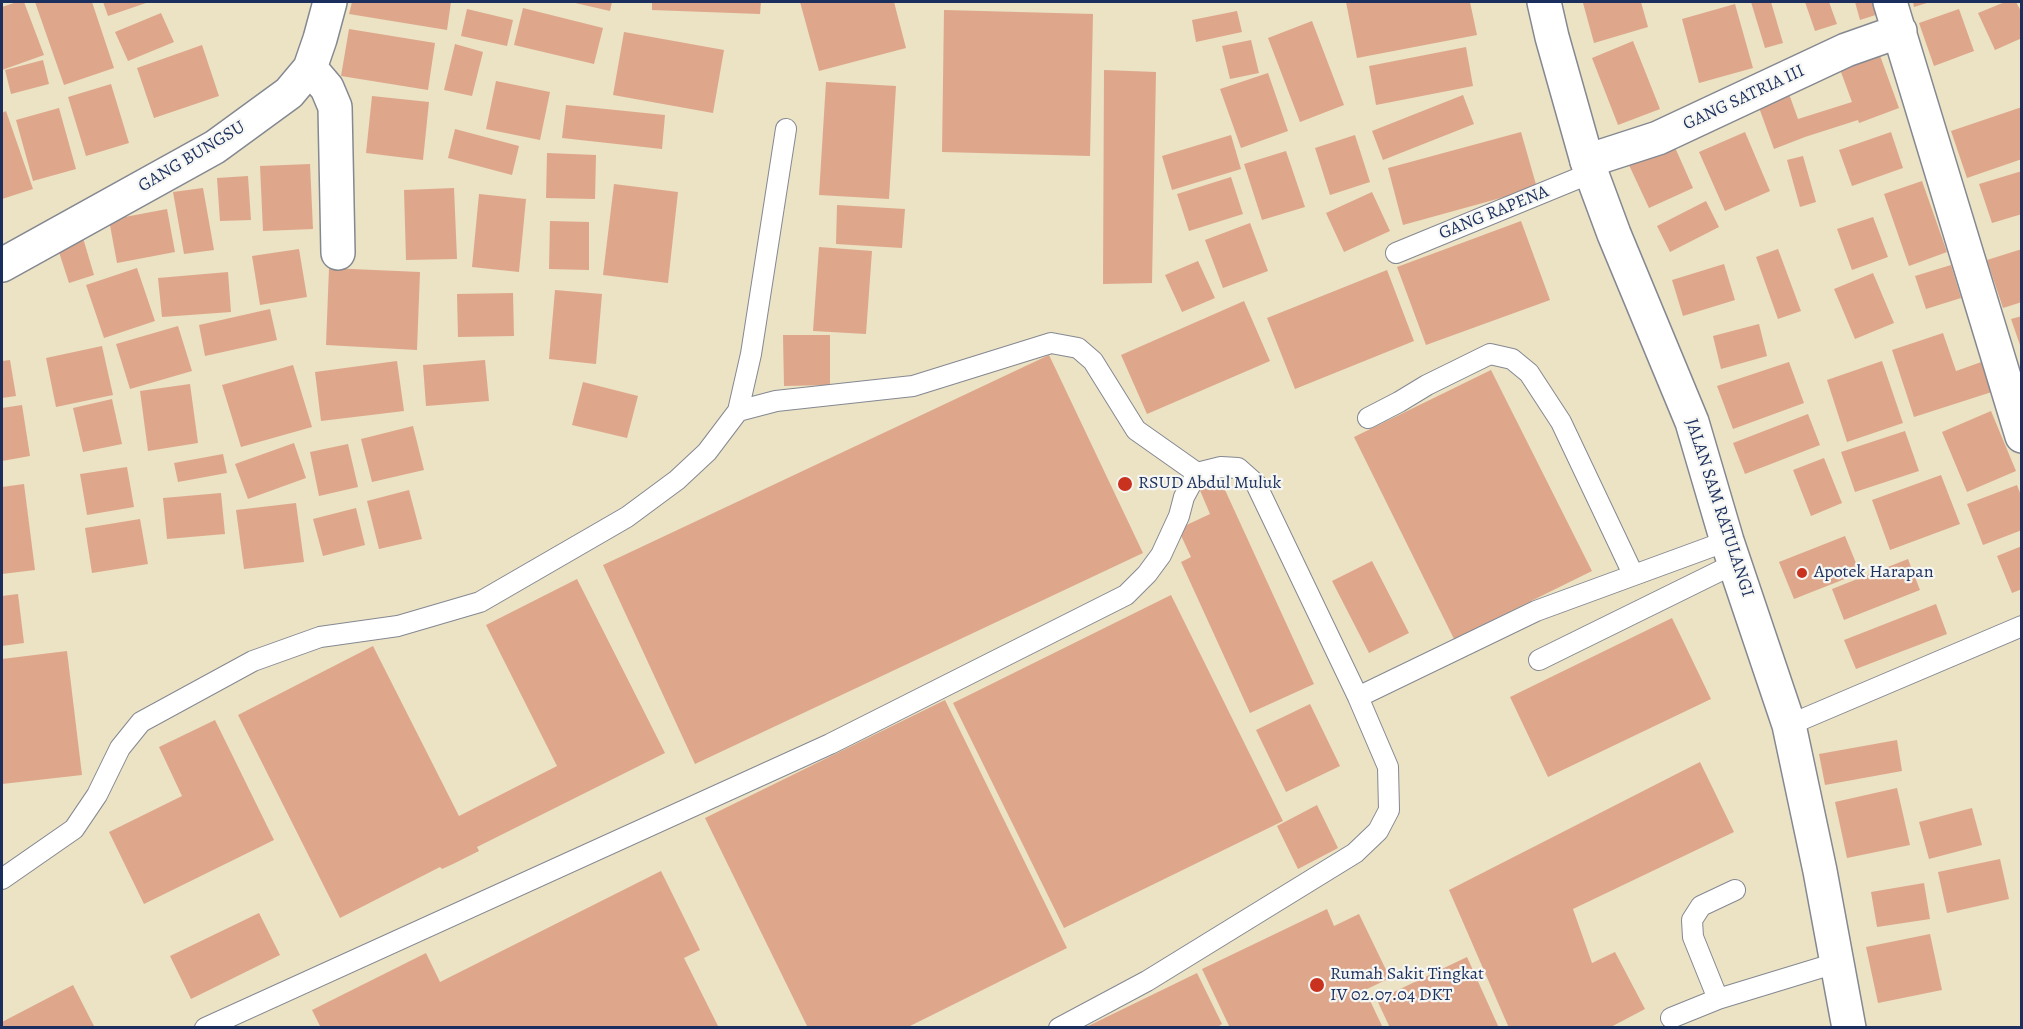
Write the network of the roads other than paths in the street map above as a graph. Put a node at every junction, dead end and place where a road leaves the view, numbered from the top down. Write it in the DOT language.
graph roads {
  1 [pos="330,2"];
  2 [pos="1544,2"];
  3 [pos="1895,16"];
  4 [pos="310,68"];
  5 [pos="786,129"];
  6 [pos="1589,167"];
  7 [pos="338,253"];
  8 [pos="1396,254"];
  9 [pos="2,265"];
  10 [pos="738,411"];
  11 [pos="1368,418"];
  12 [pos="2022,436"];
  13 [pos="1197,473"];
  14 [pos="1732,552"];
  15 [pos="1633,574"];
  16 [pos="2022,626"];
  17 [pos="1539,660"];
  18 [pos="1358,697"];
  19 [pos="1789,725"];
  20 [pos="2,879"];
  21 [pos="1735,890"];
  22 [pos="1836,963"];
  23 [pos="1718,999"];
  24 [pos="1671,1018"];
  25 [pos="205,1028"];
  26 [pos="1059,1028"];
  27 [pos="1849,1028"];
  1 -- 4 [label="street, GANG BUNGSU"];
  2 -- 6 [label="street, JALAN SAM RATULANGI"];
  3 -- 6 [label="street, GANG SATRIA III"];
  3 -- 12 [label="street"];
  4 -- 7 [label="street"];
  4 -- 9 [label="street, GANG BUNGSU"];
  5 -- 10 [label="lane"];
  6 -- 8 [label="lane, GANG RAPENA"];
  6 -- 14 [label="street, JALAN SAM RATULANGI"];
  10 -- 13 [label="lane"];
  10 -- 20 [label="lane"];
  11 -- 15 [label="lane"];
  13 -- 18 [label="lane"];
  13 -- 25 [label="lane"];
  14 -- 15 [label="lane"];
  14 -- 17 [label="lane"];
  14 -- 19 [label="street, JALAN SAM RATULANGI"];
  15 -- 18 [label="lane"];
  16 -- 19 [label="lane"];
  18 -- 26 [label="lane"];
  19 -- 22 [label="street, JALAN SAM RATULANGI"];
  21 -- 23 [label="lane"];
  22 -- 23 [label="lane"];
  22 -- 27 [label="street, JALAN SAM RATULANGI"];
  23 -- 24 [label="lane"];
}
